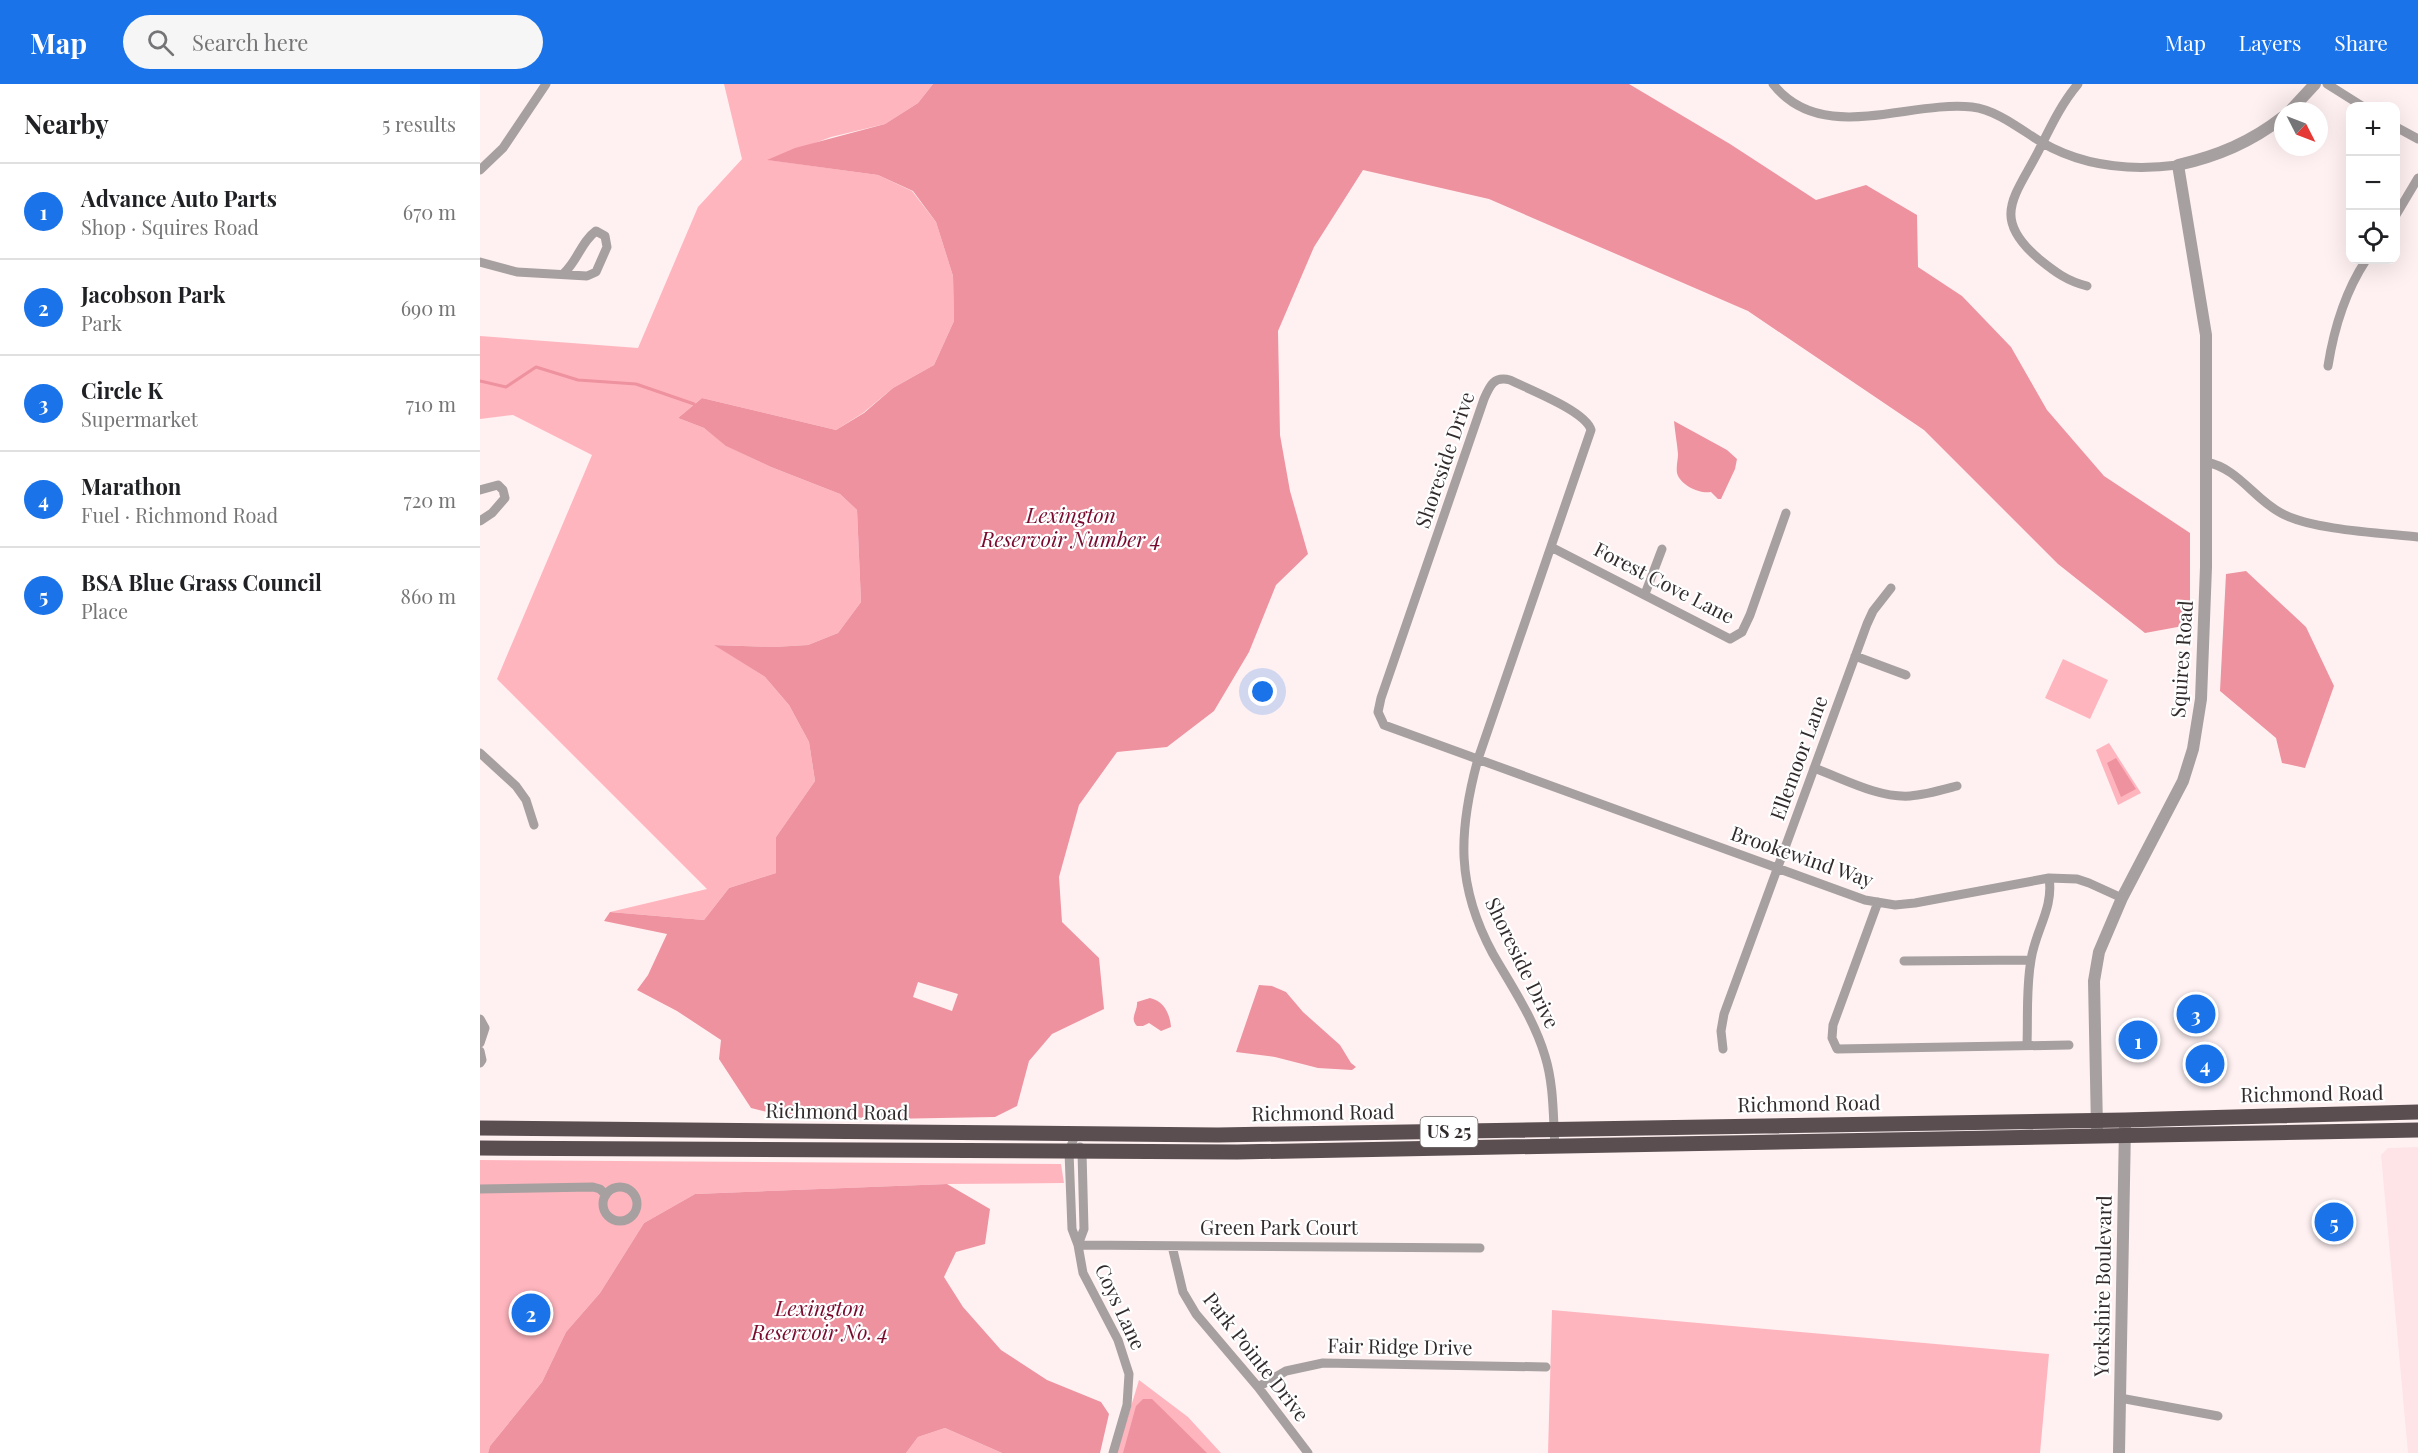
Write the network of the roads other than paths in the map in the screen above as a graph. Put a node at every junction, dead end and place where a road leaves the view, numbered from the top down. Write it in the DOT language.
graph roads {
  1 [pos="546,84"];
  2 [pos="1773,84"];
  3 [pos="2078,84"];
  4 [pos="2315,84"];
  5 [pos="2327,84"];
  6 [pos="2298,102"];
  7 [pos="2356,102"];
  8 [pos="2274,123"];
  9 [pos="2400,129"];
  10 [pos="2418,139"];
  11 [pos="2043,143"];
  12 [pos="2178,165"];
  13 [pos="480,170"];
  14 [pos="2418,178"];
  15 [pos="2398,210"];
  16 [pos="480,262"];
  17 [pos="2364,264"];
  18 [pos="564,273"];
  19 [pos="2086,286"];
  20 [pos="2328,366"];
  21 [pos="2206,462"];
  22 [pos="480,490"];
  23 [pos="1786,513"];
  24 [pos="480,521"];
  25 [pos="2418,537"];
  26 [pos="1551,548"];
  27 [pos="1662,549"];
  28 [pos="1891,588"];
  29 [pos="1645,594"];
  30 [pos="1855,656"];
  31 [pos="1906,675"];
  32 [pos="480,753"];
  33 [pos="1478,759"];
  34 [pos="1814,768"];
  35 [pos="1957,786"];
  36 [pos="534,825"];
  37 [pos="1777,868"];
  38 [pos="2049,878"];
  39 [pos="2122,898"];
  40 [pos="1878,902"];
  41 [pos="2031,960"];
  42 [pos="1904,961"];
  43 [pos="480,1019"];
  44 [pos="480,1043"];
  45 [pos="2027,1045"];
  46 [pos="2070,1045"];
  47 [pos="1723,1049"];
  48 [pos="480,1050"];
  49 [pos="480,1064"];
  50 [pos="2418,1112"];
  51 [pos="2125,1127"];
  52 [pos="480,1128"];
  53 [pos="2097,1128"];
  54 [pos="1554,1130"];
  55 [pos="2418,1130"];
  56 [pos="1075,1135"];
  57 [pos="1555,1147"];
  58 [pos="480,1148"];
  59 [pos="1075,1152"];
  60 [pos="480,1189"];
  61 [pos="606,1195"];
  62 [pos="1078,1245"];
  63 [pos="1172,1246"];
  64 [pos="1480,1248"];
  65 [pos="1546,1367"];
  66 [pos="1258,1388"];
  67 [pos="2120,1398"];
  68 [pos="2218,1416"];
  69 [pos="1113,1453"];
  70 [pos="1308,1453"];
  71 [pos="2119,1453"];
  1 -- 13 [label="street"];
  2 -- 11 [label="street"];
  3 -- 11 [label="street"];
  4 -- 6 [label="street"];
  5 -- 7 [label="street"];
  8 -- 12 [label="street"];
  9 -- 10 [label="street"];
  11 -- 12 [label="street"];
  11 -- 19 [label="street"];
  12 -- 21 [label="street, Squires Road"];
  14 -- 15 [label="street"];
  16 -- 18 [label="street"];
  17 -- 20 [label="street"];
  18 -- 18 [label="street"];
  21 -- 25 [label="street"];
  21 -- 39 [label="street, Squires Road"];
  22 -- 24 [label="street"];
  23 -- 29 [label="street, Forest Cove Lane"];
  26 -- 29 [label="street, Forest Cove Lane"];
  26 -- 33 [label="street, Shoreside Drive"];
  26 -- 33 [label="street, Shoreside Drive"];
  27 -- 29 [label="street"];
  28 -- 30 [label="street, Ellemoor Lane"];
  30 -- 31 [label="street"];
  30 -- 34 [label="street, Ellemoor Lane"];
  32 -- 36 [label="street"];
  33 -- 37 [label="street, Brookewind Way"];
  33 -- 54 [label="street, Shoreside Drive"];
  34 -- 35 [label="street"];
  34 -- 37 [label="street, Ellemoor Lane"];
  37 -- 40 [label="street, Brookewind Way"];
  37 -- 47 [label="street, Ellemoor Lane"];
  38 -- 39 [label="street, Brookewind Way"];
  38 -- 40 [label="street, Brookewind Way"];
  38 -- 41 [label="street"];
  39 -- 53 [label="street, Squires Road"];
  40 -- 45 [label="street"];
  41 -- 42 [label="street"];
  41 -- 45 [label="street"];
  43 -- 44 [label="street"];
  45 -- 46 [label="street"];
  48 -- 49 [label="street"];
  50 -- 51 [label="highway, Richmond Road / US 25"];
  51 -- 53 [label="highway, Richmond Road / US 25"];
  51 -- 55 [label="highway, Richmond Road / US 25"];
  51 -- 67 [label="street, Yorkshire Boulevard"];
  52 -- 56 [label="highway, Richmond Road / US 25"];
  53 -- 54 [label="highway, Richmond Road / US 25"];
  53 -- 57 [label="highway, Richmond Road / US 25"];
  54 -- 56 [label="highway, Richmond Road / US 25"];
  54 -- 57 [label="street, Shoreside Drive"];
  56 -- 59 [label="street, Coys Lane"];
  57 -- 59 [label="highway, Richmond Road / US 25"];
  58 -- 59 [label="highway, Richmond Road / US 25"];
  59 -- 62 [label="street, Coys Lane"];
  60 -- 61 [label="street"];
  62 -- 63 [label="street, Green Park Court"];
  62 -- 69 [label="street, Coys Lane"];
  63 -- 64 [label="street, Green Park Court"];
  63 -- 66 [label="street, Park Pointe Drive"];
  65 -- 66 [label="street, Fair Ridge Drive"];
  66 -- 70 [label="street, Park Pointe Drive"];
  67 -- 68 [label="street"];
  67 -- 71 [label="street, Yorkshire Boulevard"];
}
